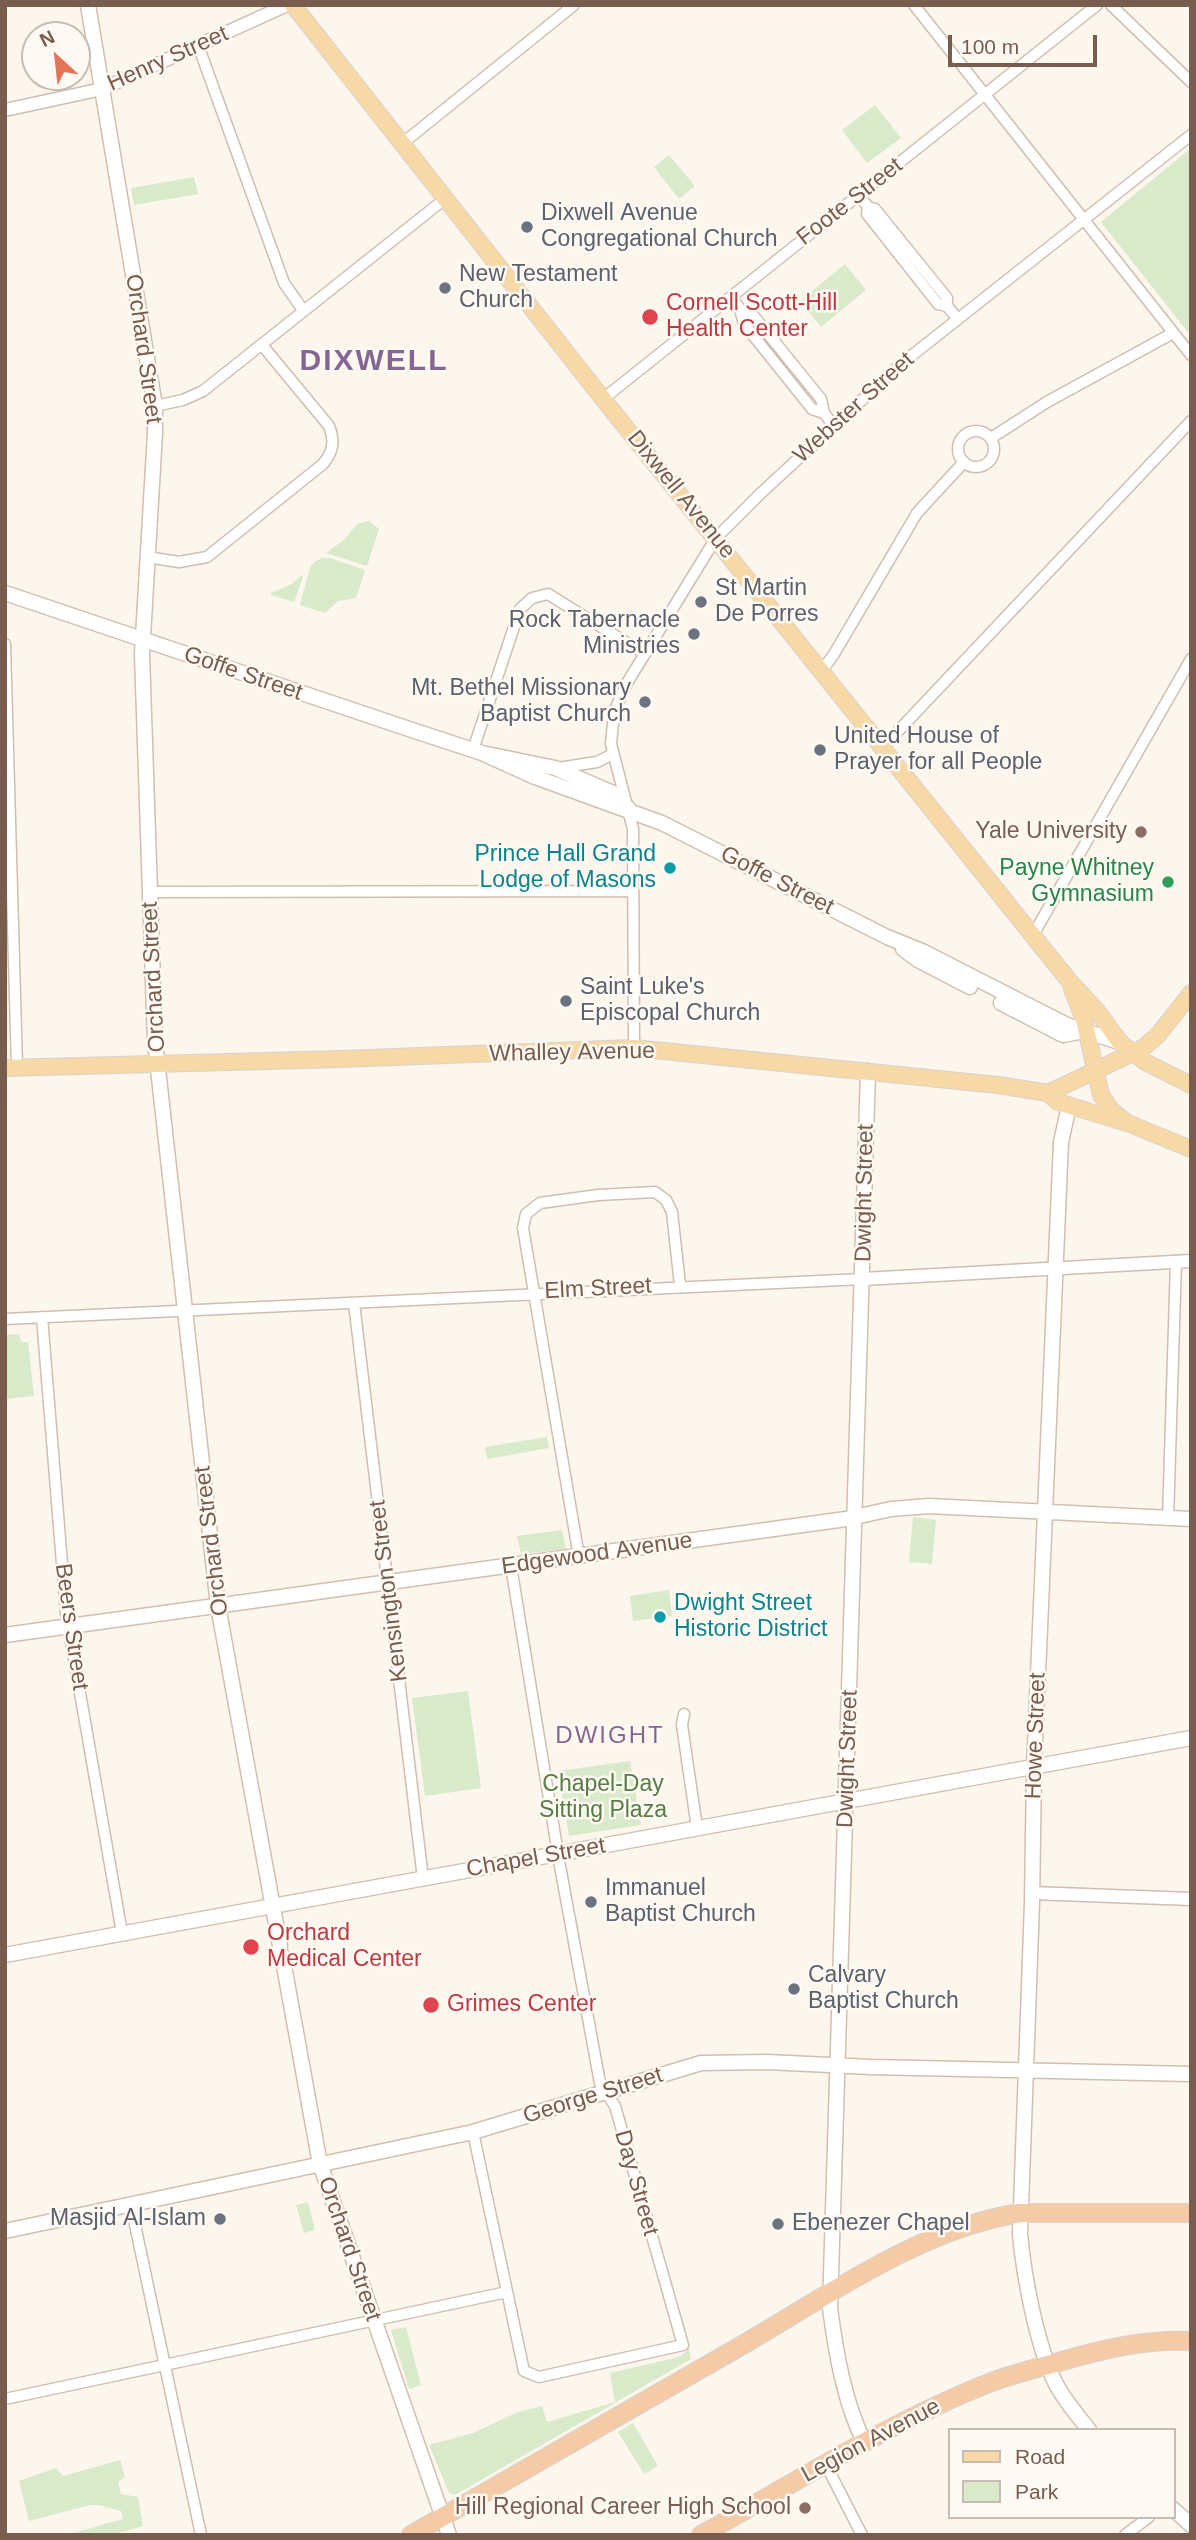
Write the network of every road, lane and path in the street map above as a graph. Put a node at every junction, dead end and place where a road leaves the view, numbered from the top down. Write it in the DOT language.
graph roads {
  1 [pos="88,5"];
  2 [pos="287,5"];
  3 [pos="293,5"];
  4 [pos="574,5"];
  5 [pos="914,5"];
  6 [pos="1097,5"];
  7 [pos="1111,5"];
  8 [pos="198,45"];
  9 [pos="1191,82"];
  10 [pos="102,89"];
  11 [pos="986,95"];
  12 [pos="5,110"];
  13 [pos="1191,135"];
  14 [pos="402,143"];
  15 [pos="859,195"];
  16 [pos="446,198"];
  17 [pos="1084,219"];
  18 [pos="731,297"];
  19 [pos="303,310"];
  20 [pos="957,318"];
  21 [pos="1173,333"];
  22 [pos="262,345"];
  23 [pos="1191,355"];
  24 [pos="603,399"];
  25 [pos="155,406"];
  26 [pos="1191,421"];
  27 [pos="834,426"];
  28 [pos="990,438"];
  29 [pos="964,461"];
  30 [pos="716,538"];
  31 [pos="147,557"];
  32 [pos="5,593"];
  33 [pos="142,639"];
  34 [pos="5,644"];
  35 [pos="645,654"];
  36 [pos="1191,659"];
  37 [pos="821,672"];
  38 [pos="883,747"];
  39 [pos="478,751"];
  40 [pos="612,754"];
  41 [pos="555,768"];
  42 [pos="629,809"];
  43 [pos="632,891"];
  44 [pos="149,892"];
  45 [pos="1033,935"];
  46 [pos="1070,982"];
  47 [pos="1191,993"];
  48 [pos="1086,1030"];
  49 [pos="1125,1046"];
  50 [pos="634,1048"];
  51 [pos="159,1063"];
  52 [pos="11,1068"];
  53 [pos="868,1071"];
  54 [pos="1096,1072"];
  55 [pos="1191,1085"];
  56 [pos="1048,1093"];
  57 [pos="1069,1106"];
  58 [pos="1130,1124"];
  59 [pos="1191,1149"];
  60 [pos="1176,1261"];
  61 [pos="1191,1261"];
  62 [pos="1056,1267"];
  63 [pos="863,1279"];
  64 [pos="680,1285"];
  65 [pos="535,1293"];
  66 [pos="354,1303"];
  67 [pos="186,1310"];
  68 [pos="42,1317"];
  69 [pos="5,1319"];
  70 [pos="1046,1512"];
  71 [pos="855,1518"];
  72 [pos="1168,1519"];
  73 [pos="1191,1519"];
  74 [pos="579,1557"];
  75 [pos="511,1566"];
  76 [pos="388,1583"];
  77 [pos="218,1606"];
  78 [pos="68,1626"];
  79 [pos="5,1635"];
  80 [pos="684,1714"];
  81 [pos="1191,1738"];
  82 [pos="1034,1767"];
  83 [pos="847,1802"];
  84 [pos="697,1828"];
  85 [pos="559,1855"];
  86 [pos="423,1879"];
  87 [pos="1032,1893"];
  88 [pos="1191,1899"];
  89 [pos="273,1907"];
  90 [pos="122,1933"];
  91 [pos="5,1955"];
  92 [pos="837,2065"];
  93 [pos="1026,2070"];
  94 [pos="1191,2074"];
  95 [pos="606,2092"];
  96 [pos="472,2132"];
  97 [pos="320,2164"];
  98 [pos="131,2206"];
  99 [pos="1020,2213"];
  100 [pos="1191,2213"];
  101 [pos="5,2231"];
  102 [pos="507,2292"];
  103 [pos="830,2294"];
  104 [pos="373,2320"];
  105 [pos="1191,2341"];
  106 [pos="165,2365"];
  107 [pos="1049,2365"];
  108 [pos="5,2399"];
  109 [pos="1088,2428"];
  110 [pos="864,2442"];
  111 [pos="826,2465"];
  112 [pos="443,2516"];
  113 [pos="1146,2519"];
  114 [pos="201,2535"];
  115 [pos="411,2535"];
  116 [pos="449,2535"];
  117 [pos="701,2535"];
  118 [pos="862,2535"];
  119 [pos="1125,2535"];
  1 -- 10 [label="main road, Orchard Street"];
  2 -- 8 [label="street, Henry Street"];
  3 -- 14 [label="main road, Dixwell Avenue"];
  4 -- 14 [label="street"];
  5 -- 11 [label="street"];
  6 -- 11 [label="street, Foote Street"];
  7 -- 9 [label="street"];
  8 -- 10 [label="street, Henry Street"];
  8 -- 19 [label="street"];
  10 -- 12 [label="street, Henry Street"];
  10 -- 25 [label="main road, Orchard Street"];
  11 -- 15 [label="street, Foote Street"];
  11 -- 17 [label="street"];
  13 -- 17 [label="street, Webster Street"];
  14 -- 16 [label="main road, Dixwell Avenue"];
  15 -- 18 [label="street, Foote Street"];
  15 -- 20 [label="street"];
  16 -- 19 [label="street"];
  16 -- 24 [label="main road, Dixwell Avenue"];
  17 -- 20 [label="street, Webster Street"];
  17 -- 21 [label="street"];
  18 -- 24 [label="street, Foote Street"];
  18 -- 27 [label="street"];
  19 -- 22 [label="street"];
  20 -- 27 [label="street, Webster Street"];
  21 -- 23 [label="street"];
  21 -- 28 [label="street"];
  22 -- 25 [label="street"];
  22 -- 31 [label="street"];
  24 -- 30 [label="main road, Dixwell Avenue"];
  25 -- 31 [label="main road, Orchard Street"];
  26 -- 38 [label="street"];
  27 -- 30 [label="street, Webster Street"];
  28 -- 29 [label="street"];
  28 -- 29 [label="street"];
  29 -- 37 [label="street"];
  30 -- 35 [label="street, Webster Street"];
  30 -- 37 [label="main road, Dixwell Avenue"];
  31 -- 33 [label="main road, Orchard Street"];
  32 -- 33 [label="main road, Goffe Street"];
  33 -- 39 [label="main road, Goffe Street"];
  33 -- 44 [label="main road, Orchard Street"];
  34 -- 52 [label="street"];
  35 -- 39 [label="street"];
  35 -- 40 [label="street, Webster Street"];
  36 -- 45 [label="street"];
  37 -- 38 [label="main road, Dixwell Avenue"];
  38 -- 45 [label="main road, Dixwell Avenue"];
  39 -- 41 [label="main road, Goffe Street"];
  39 -- 42 [label="main road, Goffe Street"];
  40 -- 41 [label="street"];
  40 -- 42 [label="street, Webster Street"];
  41 -- 42 [label="main road, Goffe Street"];
  42 -- 43 [label="street, Webster Street"];
  42 -- 48 [label="main road, Goffe Street"];
  43 -- 44 [label="street"];
  43 -- 50 [label="street, Webster Street"];
  44 -- 51 [label="main road, Orchard Street"];
  45 -- 46 [label="main road, Dixwell Avenue"];
  46 -- 48 [label="main road, Dixwell Avenue"];
  46 -- 49 [label="main road, Dixwell Avenue"];
  47 -- 49 [label="main road"];
  48 -- 49 [label="main road, Goffe Street"];
  48 -- 54 [label="main road, Dixwell Avenue"];
  49 -- 54 [label="main road"];
  49 -- 55 [label="main road"];
  50 -- 51 [label="main road, Whalley Avenue"];
  50 -- 53 [label="main road, Whalley Avenue"];
  51 -- 52 [label="main road, Whalley Avenue"];
  51 -- 67 [label="main road, Orchard Street"];
  53 -- 56 [label="main road, Whalley Avenue"];
  53 -- 63 [label="main road, Dwight Street"];
  54 -- 56 [label="main road"];
  54 -- 58 [label="main road, Dixwell Avenue"];
  56 -- 57 [label="main road, Whalley Avenue"];
  57 -- 58 [label="main road, Whalley Avenue"];
  57 -- 62 [label="main road, Howe Street"];
  58 -- 59 [label="main road"];
  60 -- 61 [label="street, Elm Street"];
  60 -- 62 [label="street, Elm Street"];
  60 -- 72 [label="street"];
  62 -- 63 [label="street, Elm Street"];
  62 -- 70 [label="main road, Howe Street"];
  63 -- 64 [label="street, Elm Street"];
  63 -- 71 [label="main road, Dwight Street"];
  64 -- 65 [label="street, Elm Street"];
  64 -- 65 [label="street"];
  65 -- 66 [label="street, Elm Street"];
  65 -- 74 [label="street"];
  66 -- 67 [label="street, Elm Street"];
  66 -- 76 [label="street, Kensington Street"];
  67 -- 68 [label="street, Elm Street"];
  67 -- 77 [label="main road, Orchard Street"];
  68 -- 69 [label="street, Elm Street"];
  68 -- 78 [label="street, Beers Street"];
  70 -- 71 [label="main road, Edgewood Avenue"];
  70 -- 72 [label="main road, Edgewood Avenue"];
  70 -- 82 [label="main road, Howe Street"];
  71 -- 74 [label="main road, Edgewood Avenue"];
  71 -- 83 [label="main road, Dwight Street"];
  72 -- 73 [label="main road, Edgewood Avenue"];
  74 -- 75 [label="main road, Edgewood Avenue"];
  75 -- 76 [label="main road, Edgewood Avenue"];
  75 -- 85 [label="street, Day Street"];
  76 -- 77 [label="main road, Edgewood Avenue"];
  76 -- 86 [label="street, Kensington Street"];
  77 -- 78 [label="main road, Edgewood Avenue"];
  77 -- 89 [label="main road, Orchard Street"];
  78 -- 79 [label="main road, Edgewood Avenue"];
  78 -- 90 [label="street, Beers Street"];
  80 -- 84 [label="street"];
  81 -- 82 [label="main road, Chapel Street"];
  82 -- 83 [label="main road, Chapel Street"];
  82 -- 87 [label="main road, Howe Street"];
  83 -- 84 [label="main road, Chapel Street"];
  83 -- 92 [label="main road, Dwight Street"];
  84 -- 85 [label="main road, Chapel Street"];
  85 -- 86 [label="main road, Chapel Street"];
  85 -- 95 [label="street, Day Street"];
  86 -- 89 [label="main road, Chapel Street"];
  87 -- 88 [label="street"];
  87 -- 93 [label="main road, Howe Street"];
  89 -- 90 [label="main road, Chapel Street"];
  89 -- 97 [label="main road, Orchard Street"];
  90 -- 91 [label="main road, Chapel Street"];
  92 -- 93 [label="main road, George Street"];
  92 -- 95 [label="main road, George Street"];
  92 -- 103 [label="main road, Dwight Street"];
  93 -- 94 [label="main road, George Street"];
  93 -- 99 [label="main road, Howe Street"];
  95 -- 96 [label="main road, George Street"];
  95 -- 102 [label="street, Day Street"];
  96 -- 97 [label="main road, George Street"];
  96 -- 102 [label="street"];
  97 -- 98 [label="main road, George Street"];
  97 -- 104 [label="main road, Orchard Street"];
  98 -- 101 [label="main road, George Street"];
  98 -- 106 [label="street"];
  99 -- 100 [label="highway"];
  99 -- 103 [label="highway"];
  99 -- 107 [label="main road, Howe Street"];
  102 -- 104 [label="street"];
  103 -- 110 [label="main road, Dwight Street"];
  103 -- 112 [label="highway"];
  104 -- 106 [label="street"];
  104 -- 112 [label="main road, Orchard Street"];
  105 -- 107 [label="highway, Legion Avenue"];
  106 -- 108 [label="street"];
  106 -- 114 [label="street"];
  107 -- 109 [label="main road, Howe Street"];
  107 -- 110 [label="highway, Legion Avenue"];
  110 -- 111 [label="highway, Legion Avenue"];
  111 -- 117 [label="highway, Legion Avenue"];
  111 -- 118 [label="street"];
  112 -- 115 [label="highway"];
  112 -- 116 [label="main road, Orchard Street"];
  113 -- 119 [label="street"];
}
